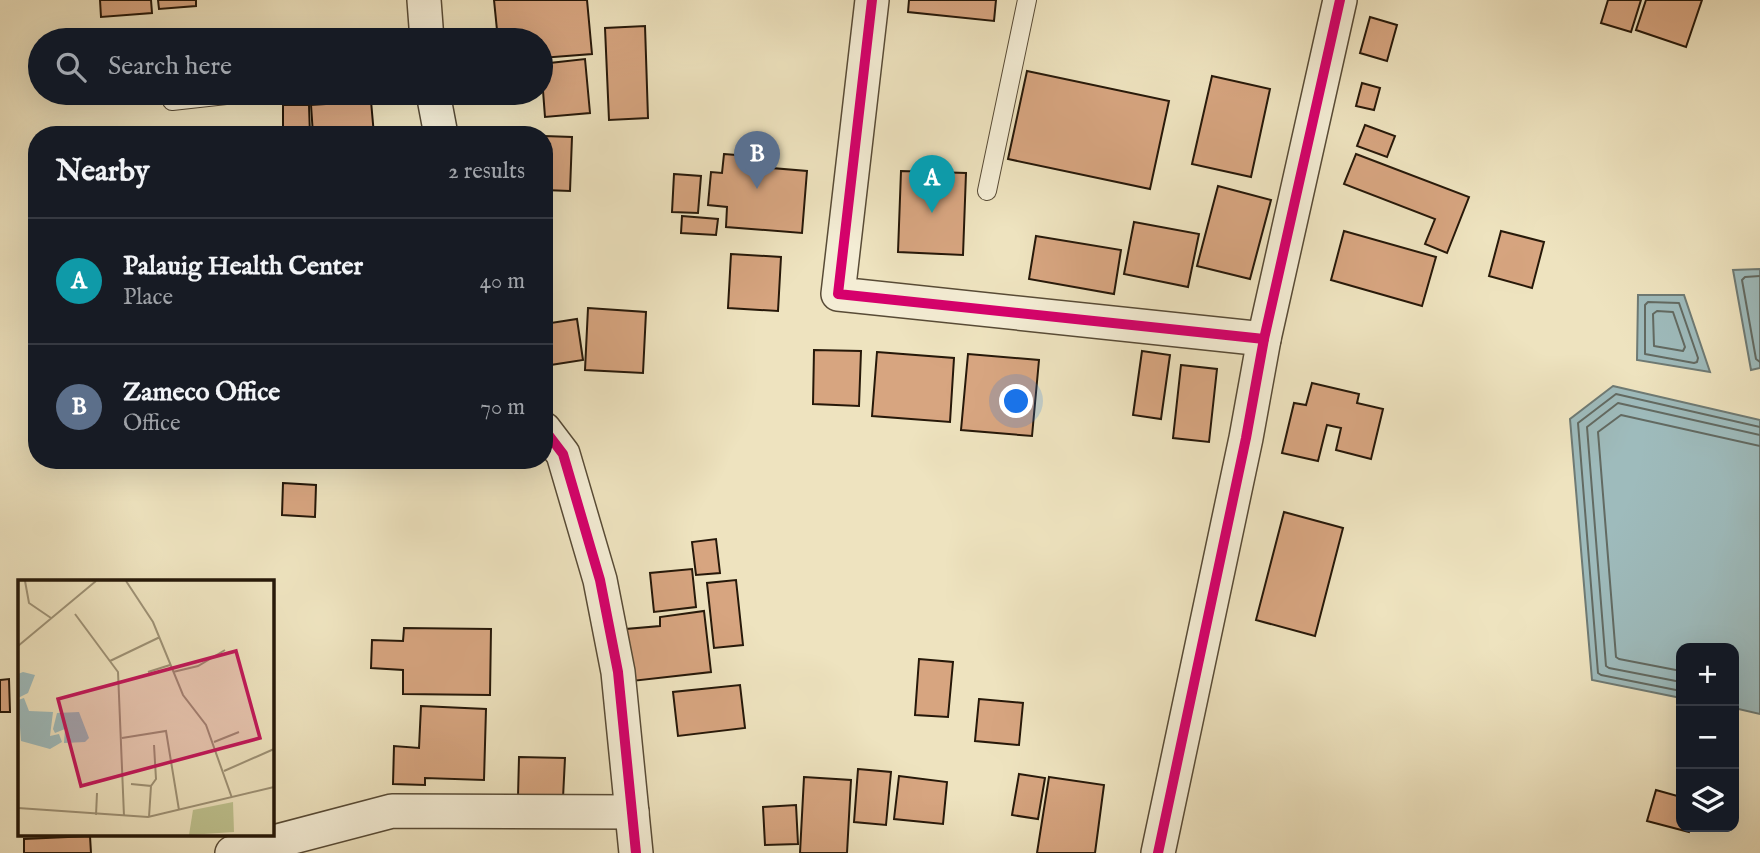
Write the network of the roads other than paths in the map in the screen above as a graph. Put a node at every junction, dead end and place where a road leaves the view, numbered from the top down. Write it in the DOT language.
graph roads {
  1 [pos="424,0"];
  2 [pos="872,0"];
  3 [pos="1027,0"];
  4 [pos="1340,0"];
  5 [pos="426,28"];
  6 [pos="435,105"];
  7 [pos="439,126"];
  8 [pos="987,191"];
  9 [pos="1264,339"];
  10 [pos="553,441"];
  11 [pos="632,812"];
  12 [pos="232,853"];
  13 [pos="636,853"];
  14 [pos="1158,853"];
  1 -- 5 [label="street"];
  2 -- 9 [label="street"];
  3 -- 8 [label="lane"];
  4 -- 9 [label="street"];
  6 -- 7 [label="street"];
  9 -- 14 [label="street"];
  10 -- 11 [label="street"];
  11 -- 12 [label="street"];
  11 -- 13 [label="street"];
}
